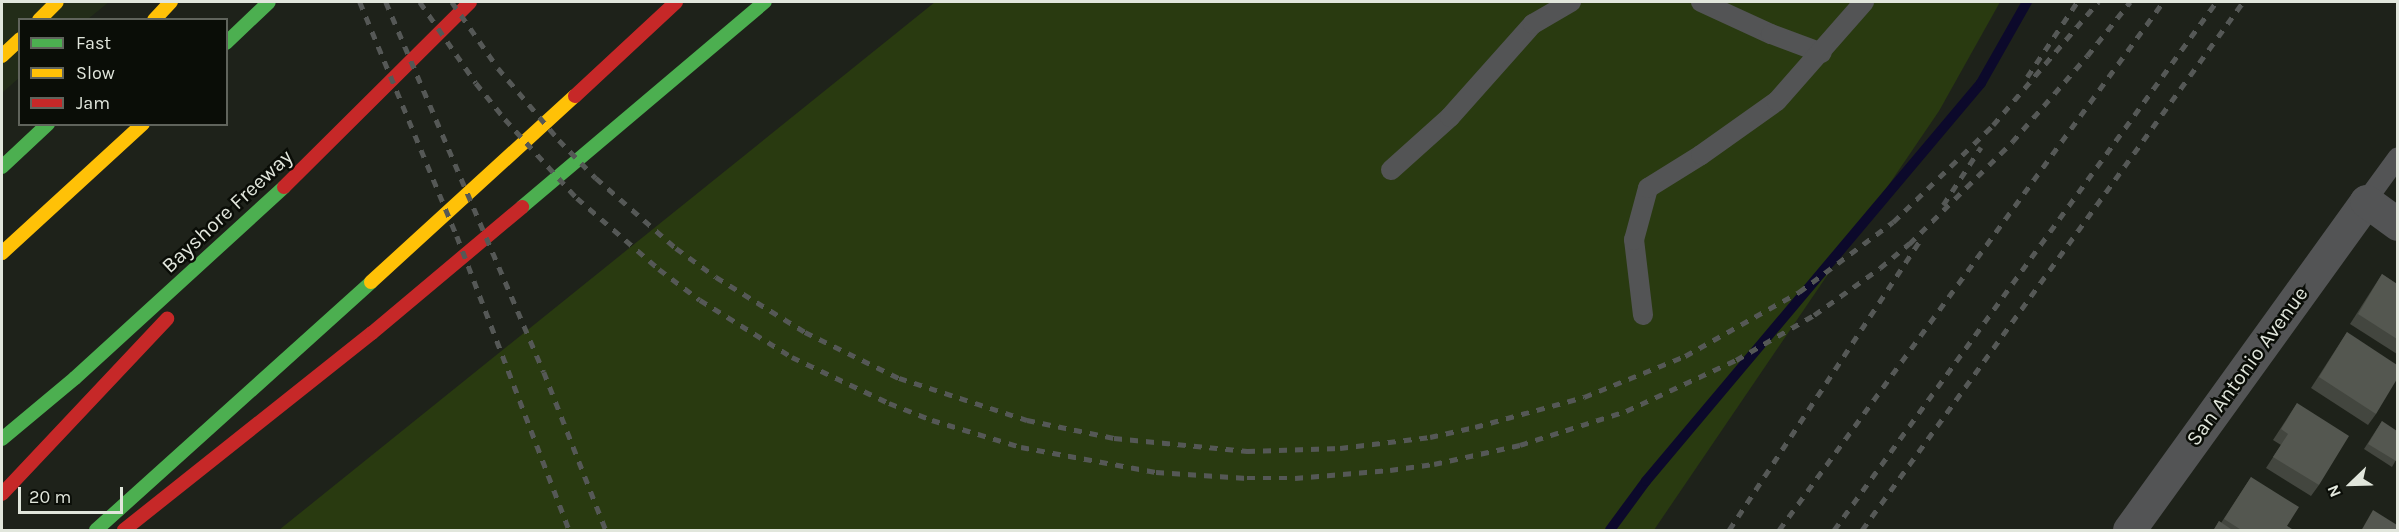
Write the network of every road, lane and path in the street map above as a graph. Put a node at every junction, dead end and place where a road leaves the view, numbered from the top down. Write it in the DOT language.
graph roads {
  1 [pos="57,2"];
  2 [pos="171,2"];
  3 [pos="269,2"];
  4 [pos="470,2"];
  5 [pos="676,2"];
  6 [pos="765,2"];
  7 [pos="1571,2"];
  8 [pos="1701,2"];
  9 [pos="1864,2"];
  10 [pos="41,18"];
  11 [pos="156,18"];
  12 [pos="18,41"];
  13 [pos="228,41"];
  14 [pos="1822,53"];
  15 [pos="2,56"];
  16 [pos="46,126"];
  17 [pos="141,126"];
  18 [pos="2397,157"];
  19 [pos="2,167"];
  20 [pos="1390,170"];
  21 [pos="2366,201"];
  22 [pos="256,215"];
  23 [pos="2397,224"];
  24 [pos="2,253"];
  25 [pos="195,287"];
  26 [pos="179,305"];
  27 [pos="1643,315"];
  28 [pos="2,439"];
  29 [pos="2,494"];
  30 [pos="96,531"];
  31 [pos="124,531"];
  32 [pos="2129,531"];
  1 -- 10 [label="highway"];
  2 -- 11 [label="highway"];
  3 -- 13 [label="highway"];
  4 -- 22 [label="highway, Bayshore Freeway"];
  5 -- 30 [label="highway"];
  6 -- 31 [label="highway"];
  7 -- 20 [label="lane"];
  8 -- 14 [label="lane"];
  9 -- 14 [label="lane"];
  12 -- 15 [label="highway"];
  14 -- 27 [label="lane"];
  16 -- 19 [label="highway"];
  17 -- 24 [label="highway"];
  18 -- 21 [label="lane"];
  21 -- 23 [label="street"];
  21 -- 32 [label="street, San Antonio Avenue"];
  22 -- 25 [label="highway"];
  22 -- 28 [label="highway, Bayshore Freeway"];
  26 -- 29 [label="highway"];
}
